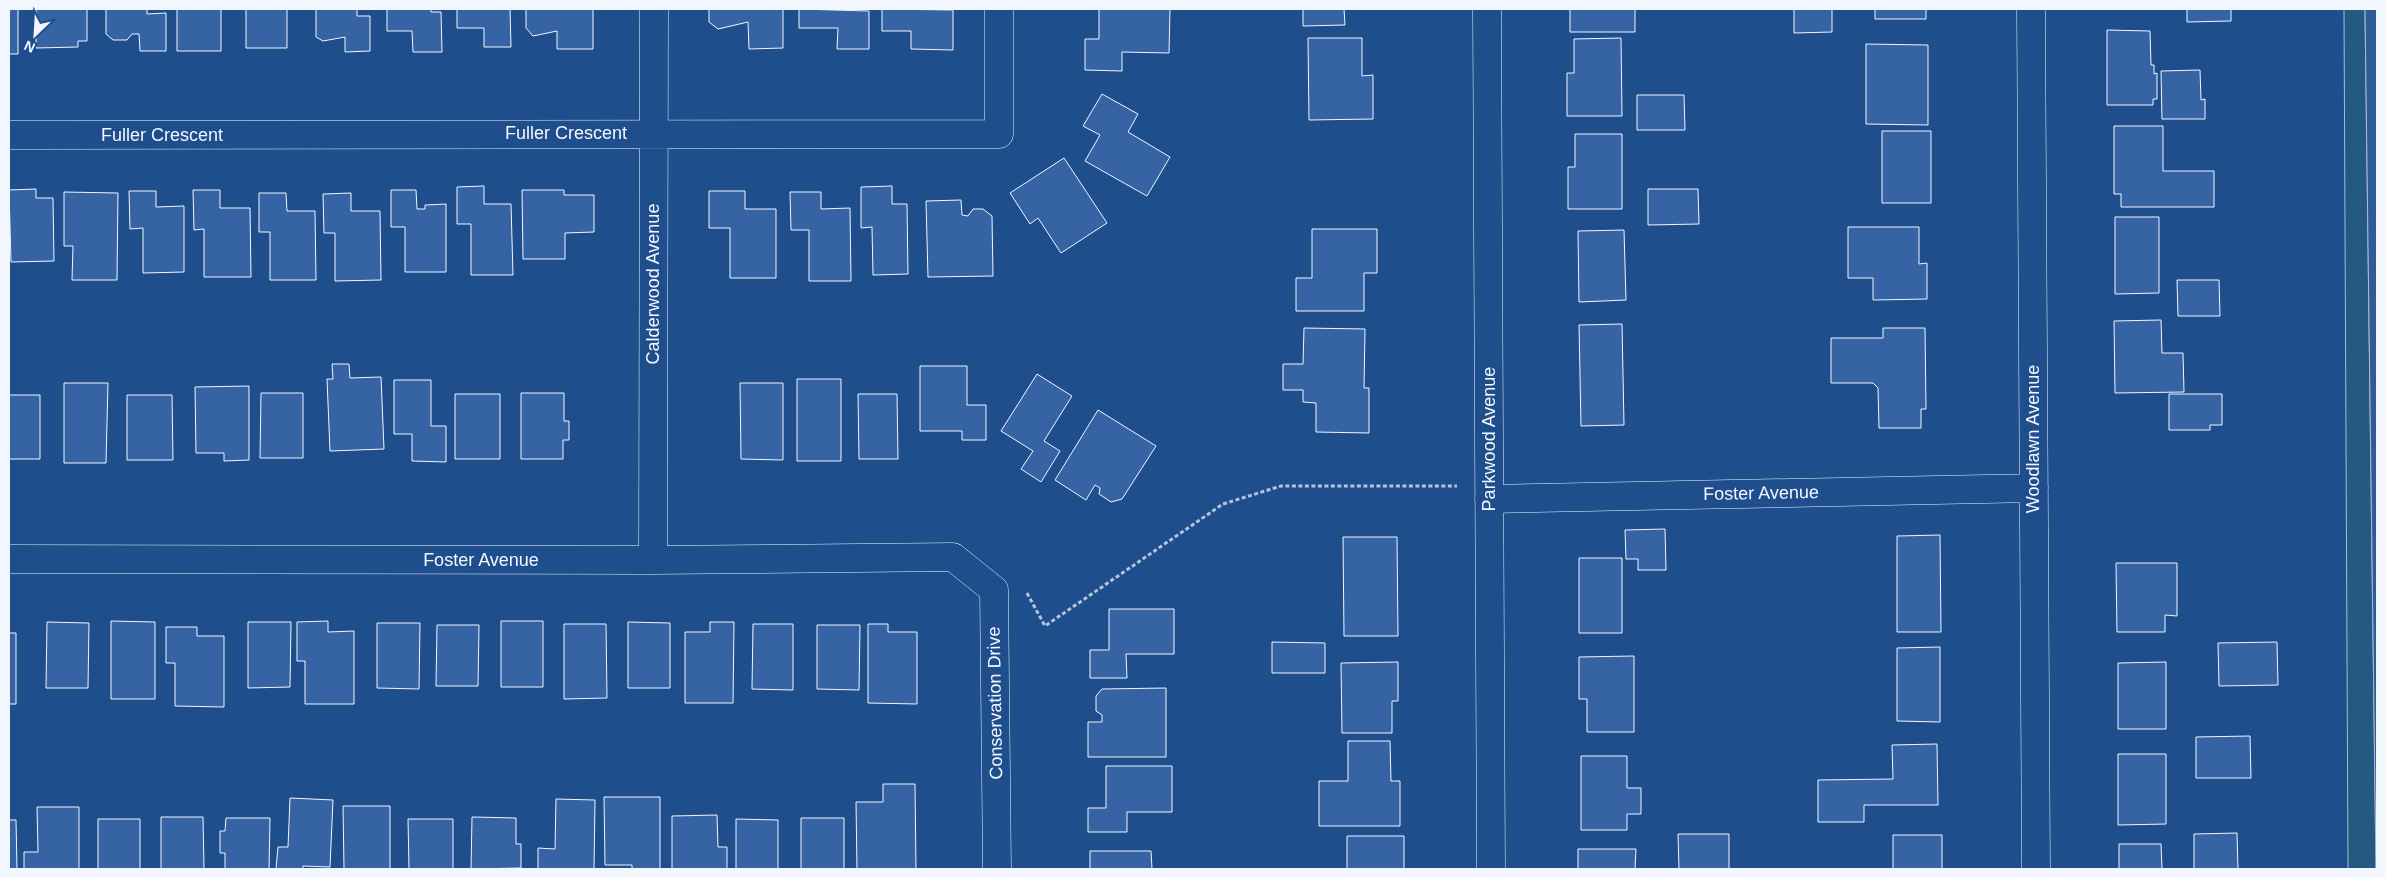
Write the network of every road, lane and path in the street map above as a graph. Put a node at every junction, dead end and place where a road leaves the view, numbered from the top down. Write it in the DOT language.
graph roads {
  1 [pos="654,9"];
  2 [pos="999,9"];
  3 [pos="1487,9"];
  4 [pos="2031,9"];
  5 [pos="654,133"];
  6 [pos="9,136"];
  7 [pos="1462,486"];
  8 [pos="2034,488"];
  9 [pos="1488,498"];
  10 [pos="953,557"];
  11 [pos="9,559"];
  12 [pos="653,560"];
  13 [pos="1023,587"];
  14 [pos="997,869"];
  15 [pos="1491,869"];
  16 [pos="2036,869"];
  1 -- 5 [label="street, Calderwood Avenue"];
  2 -- 5 [label="street, Fuller Crescent"];
  3 -- 9 [label="street, Parkwood Avenue"];
  4 -- 8 [label="street, Woodlawn Avenue"];
  5 -- 6 [label="street, Fuller Crescent"];
  5 -- 12 [label="street, Calderwood Avenue"];
  7 -- 13 [label="path"];
  8 -- 9 [label="street, Foster Avenue"];
  8 -- 16 [label="street, Woodlawn Avenue"];
  9 -- 15 [label="street, Parkwood Avenue"];
  10 -- 12 [label="street, Foster Avenue"];
  10 -- 14 [label="street, Conservation Drive"];
  11 -- 12 [label="street, Foster Avenue"];
}
